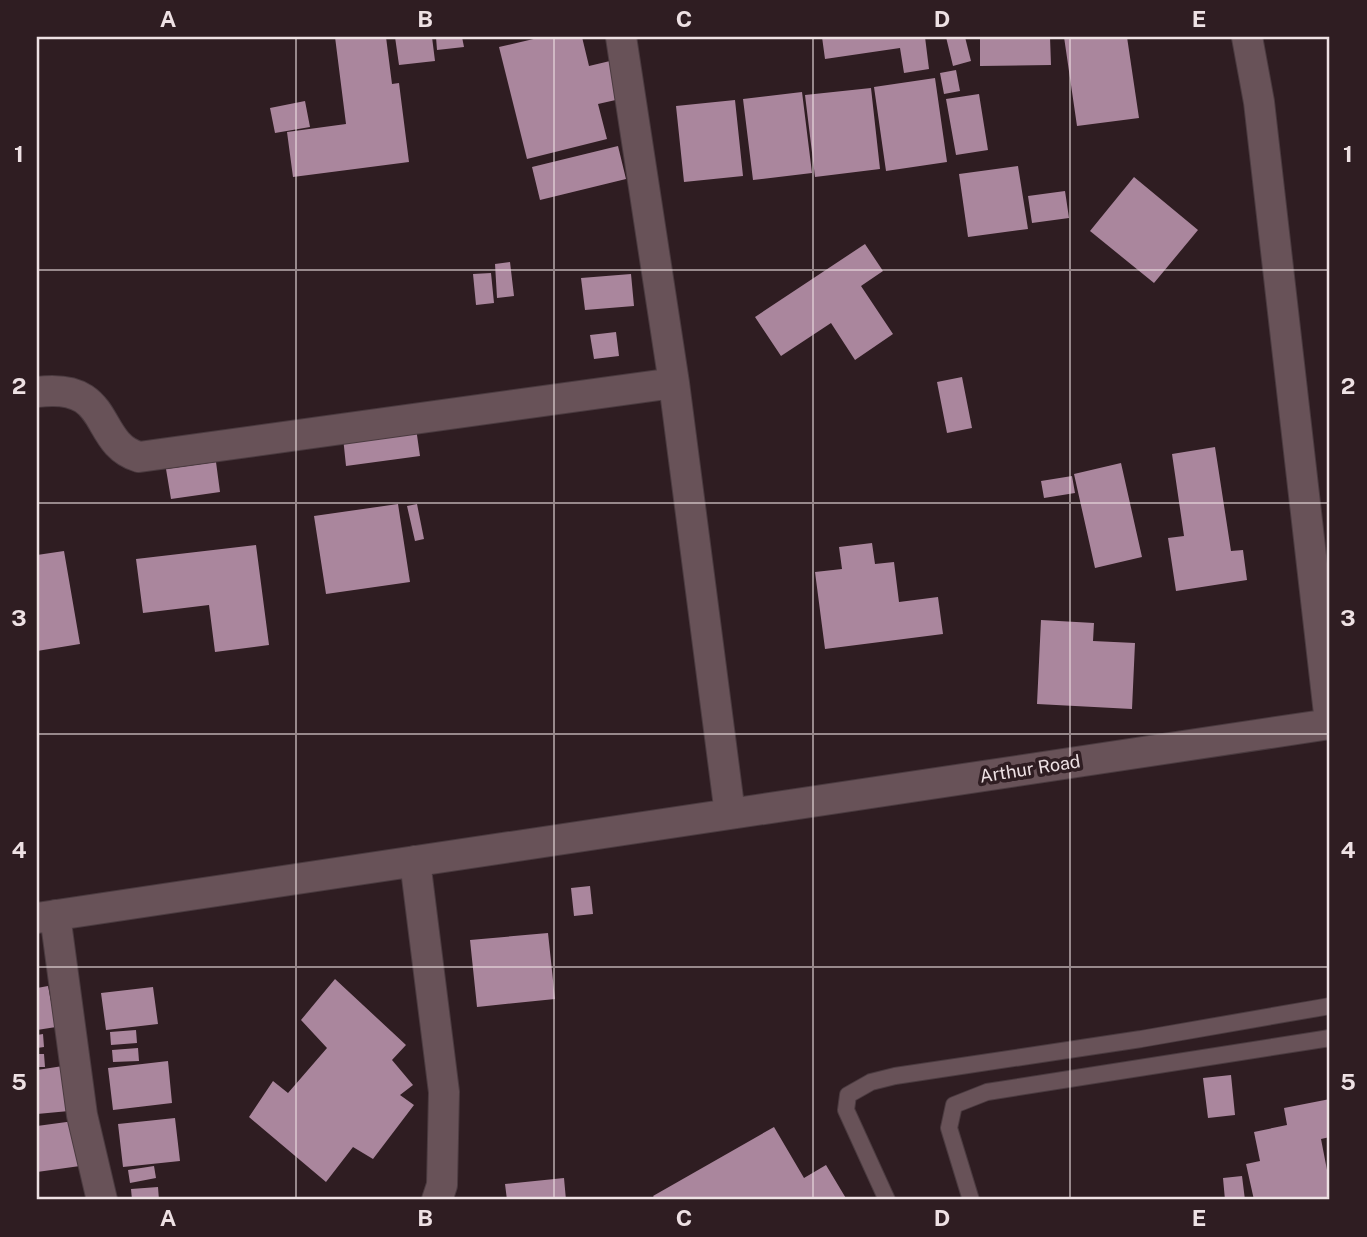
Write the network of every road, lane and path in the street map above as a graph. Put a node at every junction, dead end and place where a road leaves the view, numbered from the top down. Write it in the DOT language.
graph roads {
  1 [pos="621,37"];
  2 [pos="1247,37"];
  3 [pos="674,383"];
  4 [pos="37,392"];
  5 [pos="1330,723"];
  6 [pos="730,814"];
  7 [pos="415,861"];
  8 [pos="46,916"];
  9 [pos="1330,1006"];
  10 [pos="1330,1038"];
  11 [pos="102,1200"];
  12 [pos="437,1200"];
  13 [pos="887,1200"];
  14 [pos="971,1200"];
  1 -- 3 [label="street"];
  2 -- 5 [label="street"];
  3 -- 4 [label="street"];
  3 -- 6 [label="street"];
  5 -- 6 [label="street, Arthur Road"];
  6 -- 7 [label="street, Arthur Road"];
  7 -- 8 [label="street, Arthur Road"];
  7 -- 12 [label="street"];
  8 -- 11 [label="street"];
  9 -- 13 [label="lane"];
  10 -- 14 [label="lane"];
}
